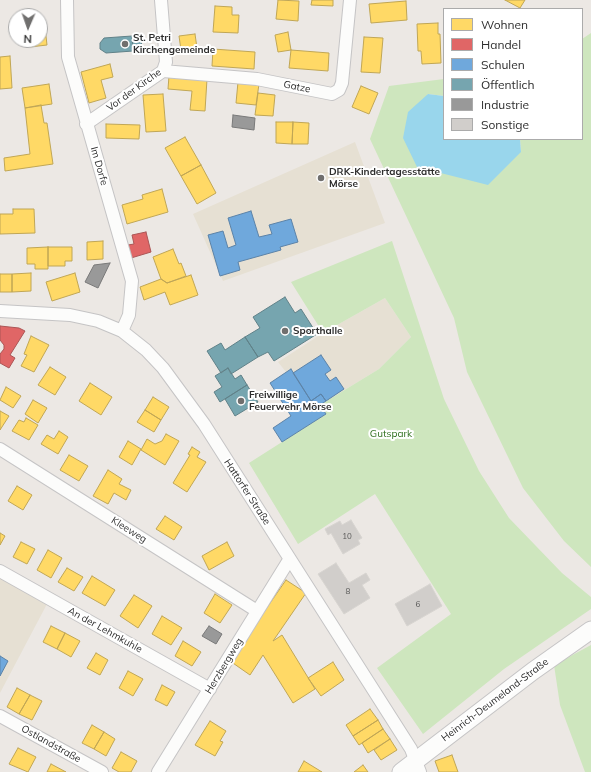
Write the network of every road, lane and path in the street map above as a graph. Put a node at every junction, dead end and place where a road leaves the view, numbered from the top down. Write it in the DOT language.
graph roads {
  1 [pos="67,0"];
  2 [pos="161,0"];
  3 [pos="350,0"];
  4 [pos="163,71"];
  5 [pos="86,124"];
  6 [pos="0,311"];
  7 [pos="122,331"];
  8 [pos="0,449"];
  9 [pos="289,560"];
  10 [pos="0,571"];
  11 [pos="258,611"];
  12 [pos="591,630"];
  13 [pos="210,689"];
  14 [pos="0,716"];
  15 [pos="418,766"];
  16 [pos="102,772"];
  17 [pos="158,772"];
  18 [pos="401,772"];
  1 -- 5 [label="street, Im Dorfe"];
  2 -- 4 [label="street, Vor der Kirche"];
  3 -- 4 [label="street, Gatze"];
  4 -- 5 [label="street, Vor der Kirche"];
  5 -- 7 [label="street, Im Dorfe"];
  6 -- 7 [label="street, Hattorfer Straße"];
  7 -- 9 [label="street, Hattorfer Straße"];
  8 -- 11 [label="street, Kleeweg"];
  9 -- 11 [label="street, Herzbergweg"];
  9 -- 15 [label="street, Hattorfer Straße"];
  10 -- 13 [label="street, An der Lehmkuhle"];
  11 -- 13 [label="street, Herzbergweg"];
  12 -- 15 [label="street, Heinrich-Deumeland-Straße"];
  13 -- 17 [label="street, Herzbergweg"];
  14 -- 16 [label="street, Ostlandstraße"];
  15 -- 18 [label="street, Heinrich-Deumeland-Straße"];
}
